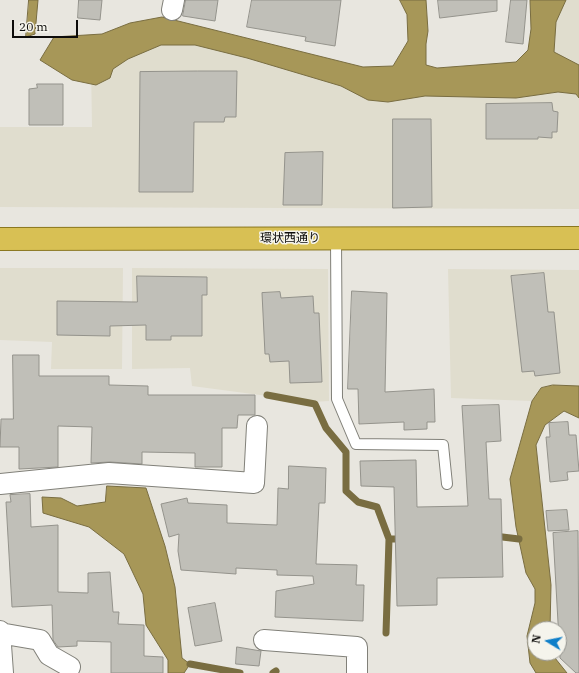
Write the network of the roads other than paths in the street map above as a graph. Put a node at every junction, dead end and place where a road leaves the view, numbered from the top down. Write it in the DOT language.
graph roads {
  1 [pos="336,238"];
  2 [pos="579,238"];
  3 [pos="0,239"];
  4 [pos="257,426"];
  5 [pos="0,484"];
  6 [pos="447,484"];
  7 [pos="0,632"];
  8 [pos="264,640"];
  9 [pos="70,667"];
  10 [pos="3,673"];
  11 [pos="357,673"];
  1 -- 2 [label="highway, 環状西通り"];
  1 -- 3 [label="highway, 環状西通り"];
  1 -- 6 [label="lane"];
  4 -- 5 [label="street"];
  7 -- 9 [label="street"];
  7 -- 10 [label="street"];
  8 -- 11 [label="street"];
}
